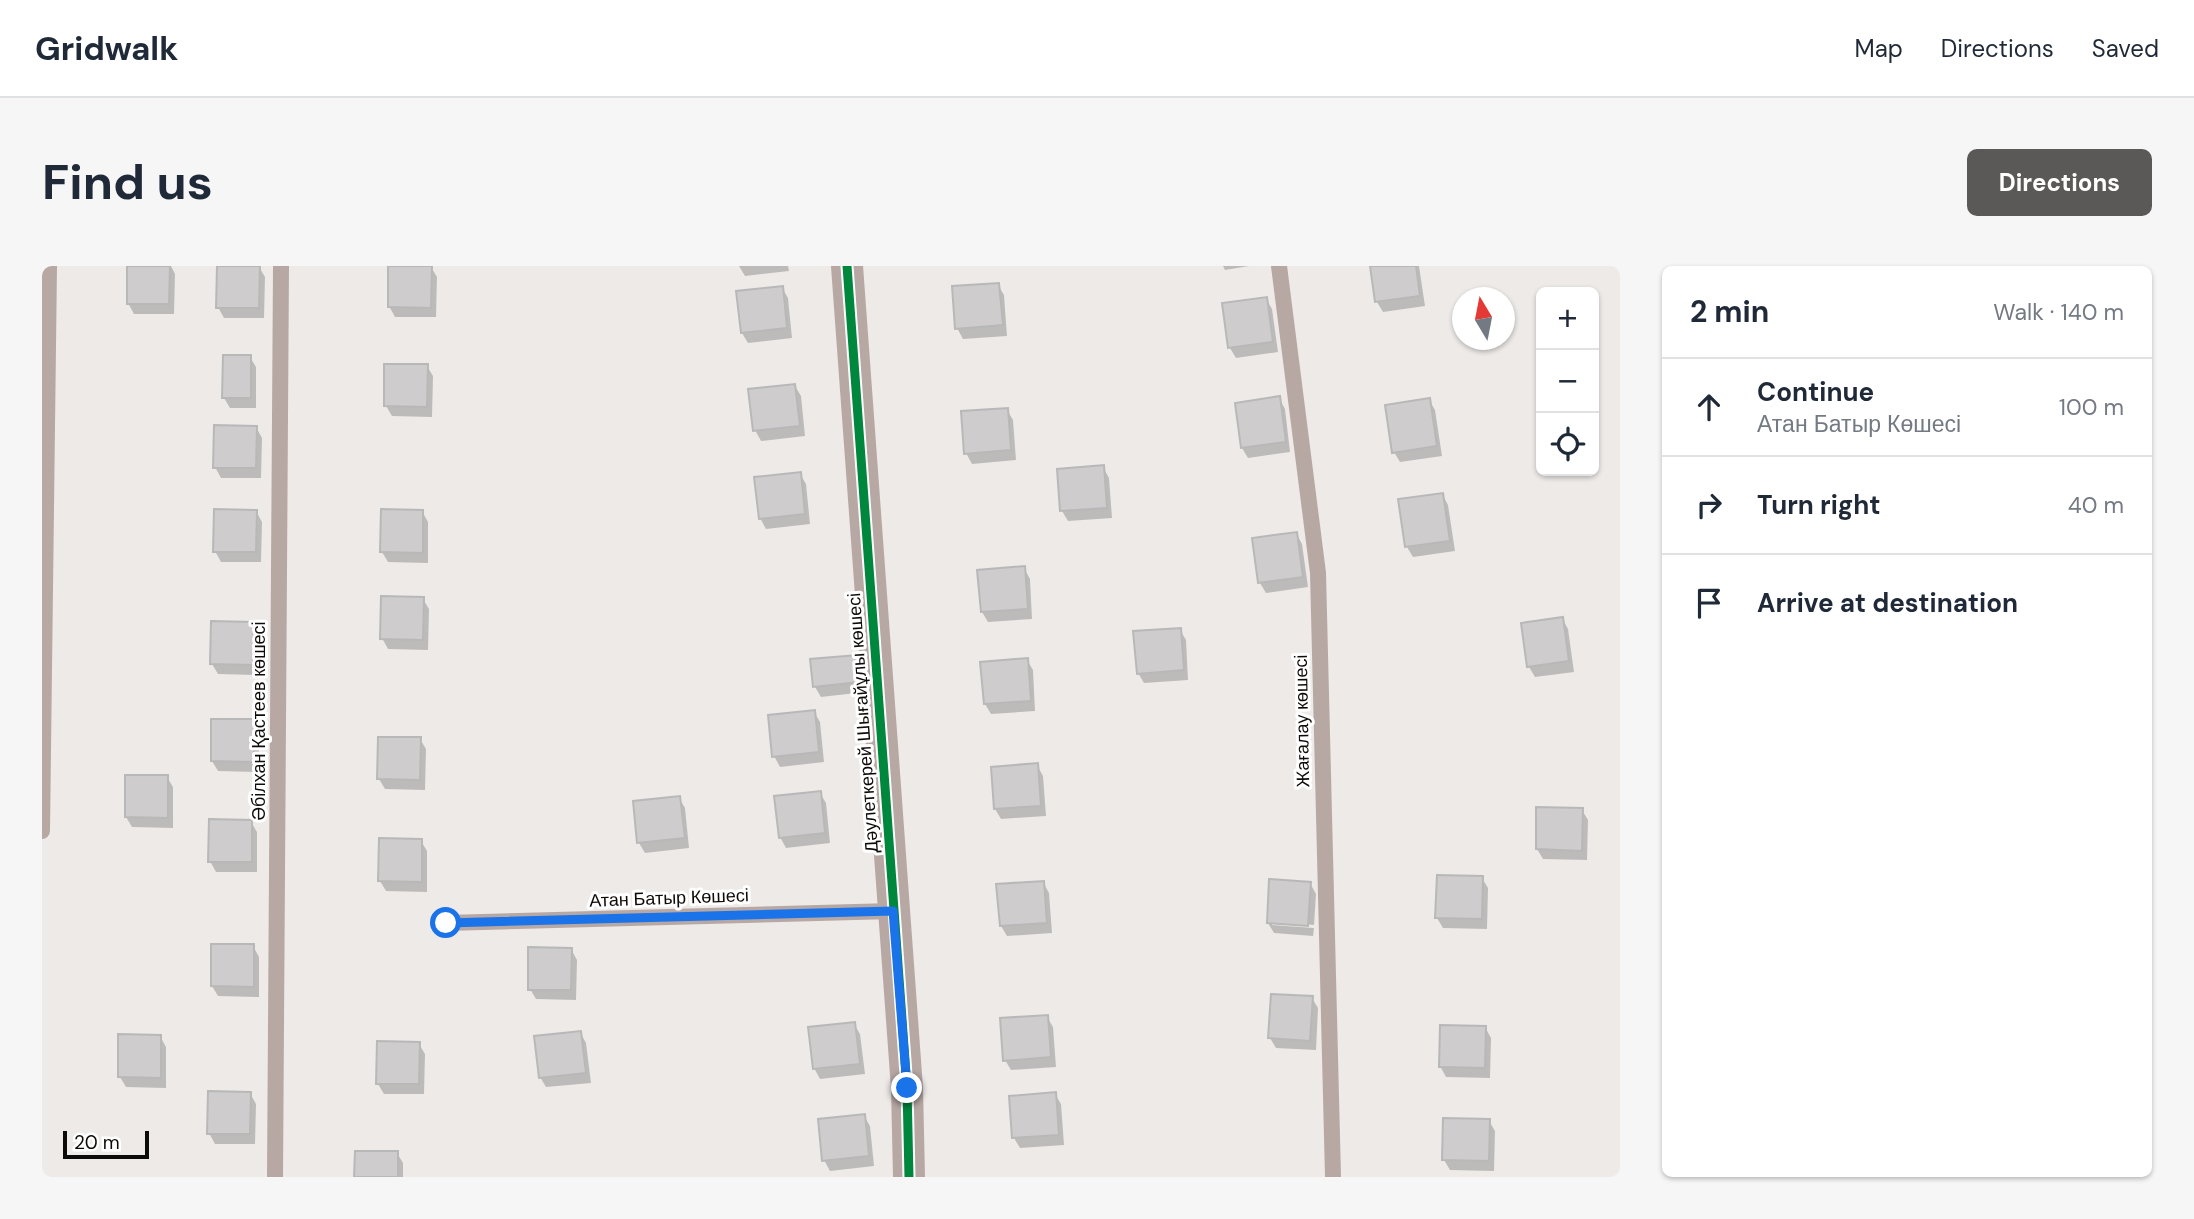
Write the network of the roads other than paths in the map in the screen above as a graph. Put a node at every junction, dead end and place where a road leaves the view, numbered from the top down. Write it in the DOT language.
graph roads {
  1 [pos="49,266"];
  2 [pos="281,266"];
  3 [pos="847,266"];
  4 [pos="1279,266"];
  5 [pos="42,831"];
  6 [pos="893,911"];
  7 [pos="446,923"];
  8 [pos="275,1177"];
  9 [pos="909,1177"];
  10 [pos="1333,1177"];
  1 -- 5 [label="lane"];
  2 -- 8 [label="lane, Әбілхан Қастеев көшесі"];
  3 -- 6 [label="street, Дәулеткерей Шығайұлы көшесі"];
  4 -- 10 [label="lane, Жағалау көшесі"];
  6 -- 7 [label="lane, Атан Батыр Көшесі"];
  6 -- 9 [label="street, Дәулеткерей Шығайұлы көшесі"];
}
